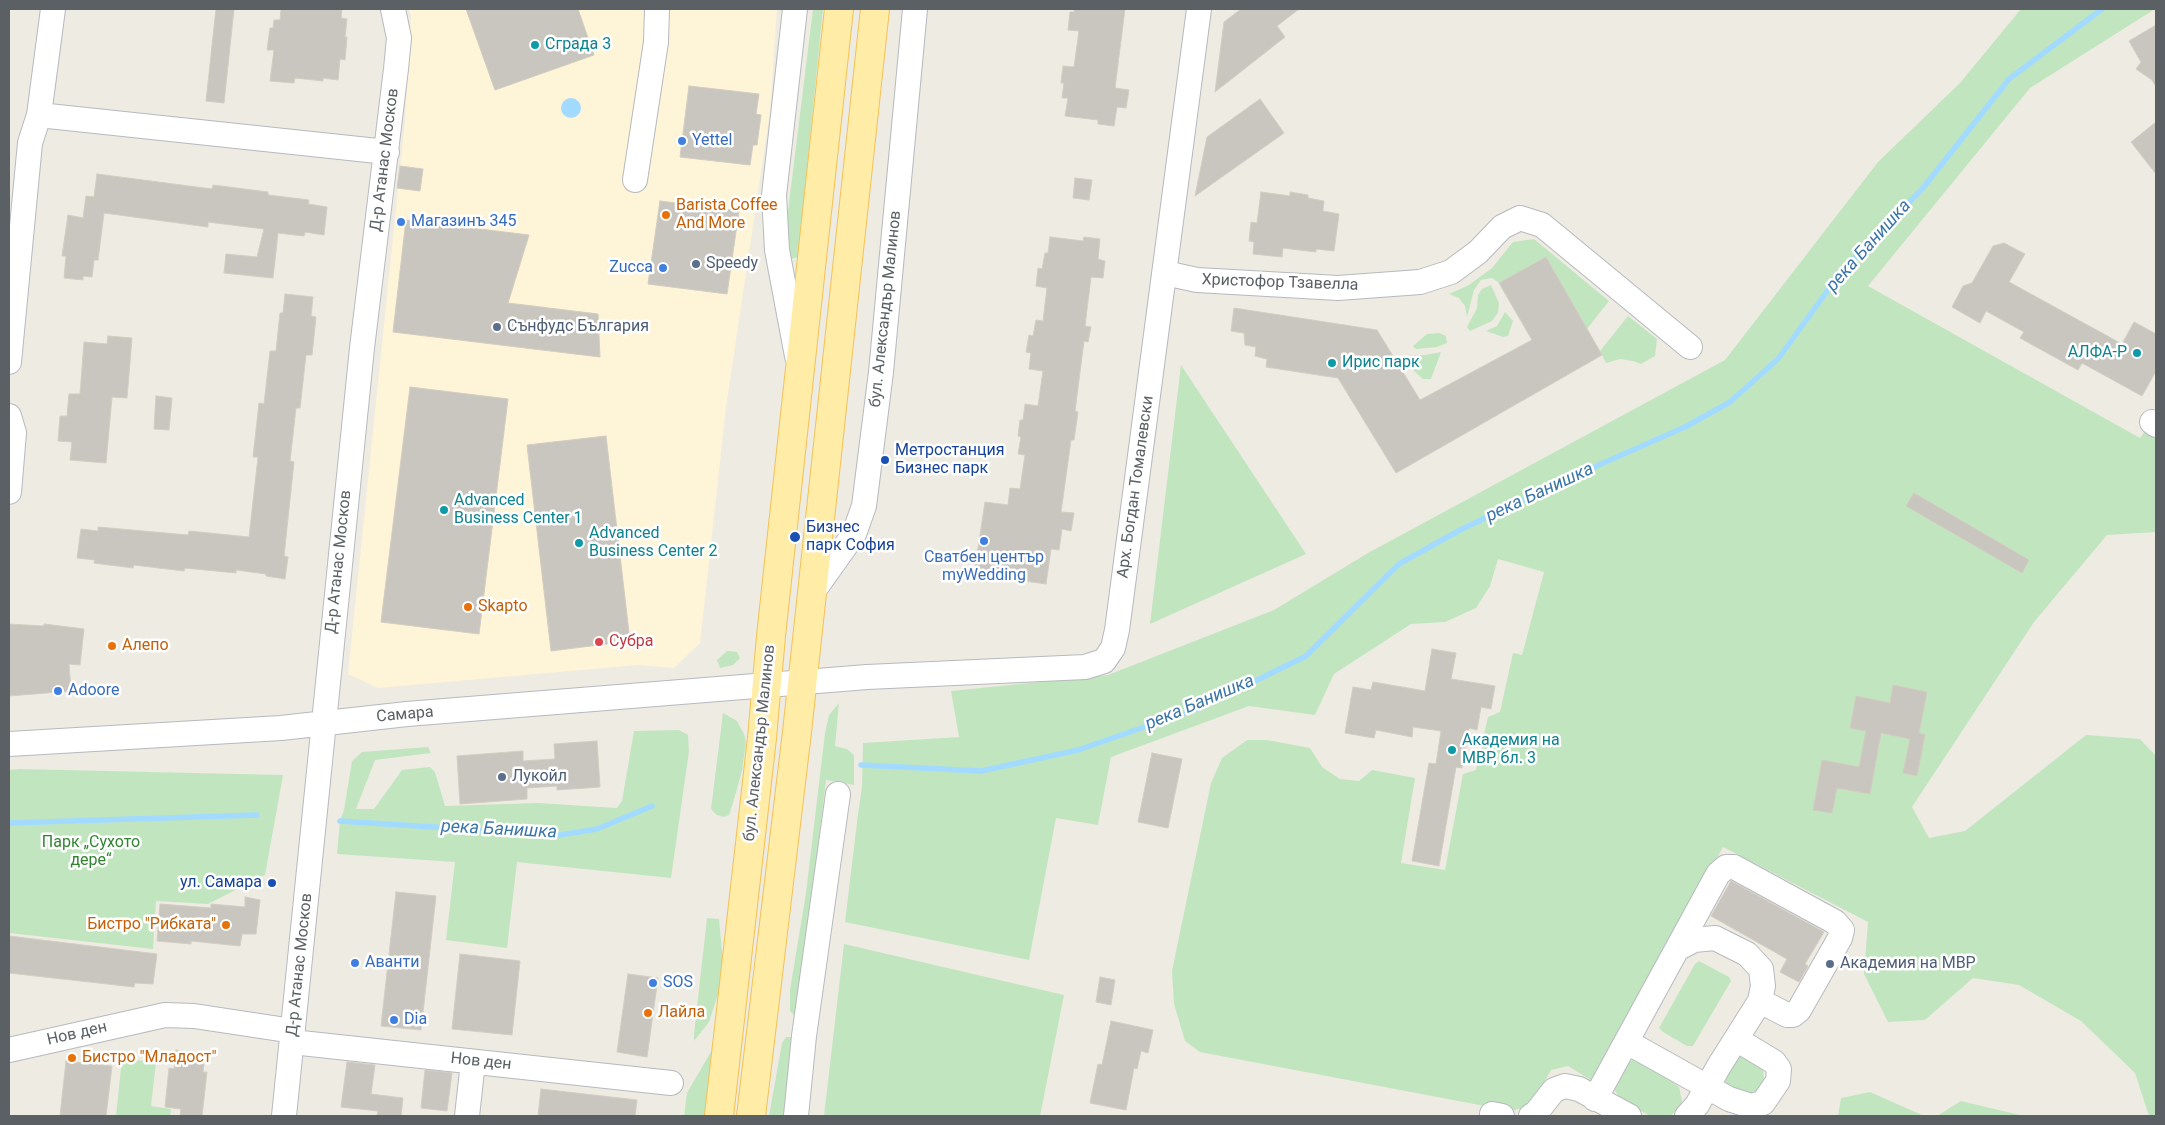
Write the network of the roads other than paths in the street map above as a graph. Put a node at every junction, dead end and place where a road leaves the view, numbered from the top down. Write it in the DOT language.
graph roads {
  1 [pos="53,9"];
  2 [pos="393,9"];
  3 [pos="657,9"];
  4 [pos="795,9"];
  5 [pos="838,9"];
  6 [pos="875,9"];
  7 [pos="915,9"];
  8 [pos="1199,9"];
  9 [pos="39,115"];
  10 [pos="386,152"];
  11 [pos="635,180"];
  12 [pos="1165,273"];
  13 [pos="1690,347"];
  14 [pos="9,362"];
  15 [pos="800,370"];
  16 [pos="9,416"];
  17 [pos="9,492"];
  18 [pos="812,593"];
  19 [pos="801,683"];
  20 [pos="767,686"];
  21 [pos="324,724"];
  22 [pos="9,744"];
  23 [pos="838,794"];
  24 [pos="1677,949"];
  25 [pos="1760,1002"];
  26 [pos="293,1036"];
  27 [pos="1736,1040"];
  28 [pos="1626,1042"];
  29 [pos="9,1050"];
  30 [pos="473,1062"];
  31 [pos="671,1083"];
  32 [pos="1708,1086"];
  33 [pos="1595,1099"];
  34 [pos="284,1116"];
  35 [pos="467,1116"];
  36 [pos="719,1116"];
  37 [pos="751,1116"];
  38 [pos="796,1116"];
  39 [pos="1531,1116"];
  40 [pos="1629,1116"];
  41 [pos="1687,1116"];
  1 -- 9 [label="street"];
  2 -- 10 [label="street, Д-р Атанас Москов"];
  3 -- 11 [label="street"];
  4 -- 15 [label="street, бул. Александър Малинов"];
  5 -- 15 [label="main road, бул. Александър Малинов"];
  6 -- 18 [label="main road, бул. Александър Малинов"];
  7 -- 18 [label="street, бул. Александър Малинов"];
  8 -- 12 [label="street, Арх. Богдан Томалевски"];
  9 -- 10 [label="street"];
  9 -- 14 [label="street"];
  10 -- 21 [label="street, Д-р Атанас Москов"];
  12 -- 13 [label="street, Христофор Тзавелла"];
  12 -- 19 [label="street, Арх. Богдан Томалевски"];
  15 -- 20 [label="main road, бул. Александър Малинов"];
  16 -- 17 [label="street"];
  18 -- 19 [label="main road, бул. Александър Малинов"];
  19 -- 20 [label="street, Самара"];
  19 -- 37 [label="main road, бул. Александър Малинов"];
  20 -- 21 [label="street, Самара"];
  20 -- 36 [label="main road, бул. Александър Малинов"];
  21 -- 22 [label="street, Самара"];
  21 -- 26 [label="street, Д-р Атанас Москов"];
  23 -- 38 [label="street"];
  24 -- 25 [label="street"];
  24 -- 25 [label="street"];
  24 -- 28 [label="street"];
  25 -- 27 [label="street"];
  26 -- 29 [label="street, Нов ден"];
  26 -- 30 [label="street, Нов ден"];
  26 -- 34 [label="street, Д-р Атанас Москов"];
  27 -- 32 [label="street"];
  27 -- 32 [label="street"];
  28 -- 32 [label="street"];
  28 -- 33 [label="street"];
  30 -- 31 [label="street, Нов ден"];
  30 -- 35 [label="street"];
  32 -- 41 [label="street"];
  33 -- 39 [label="street"];
  33 -- 40 [label="street"];
}
